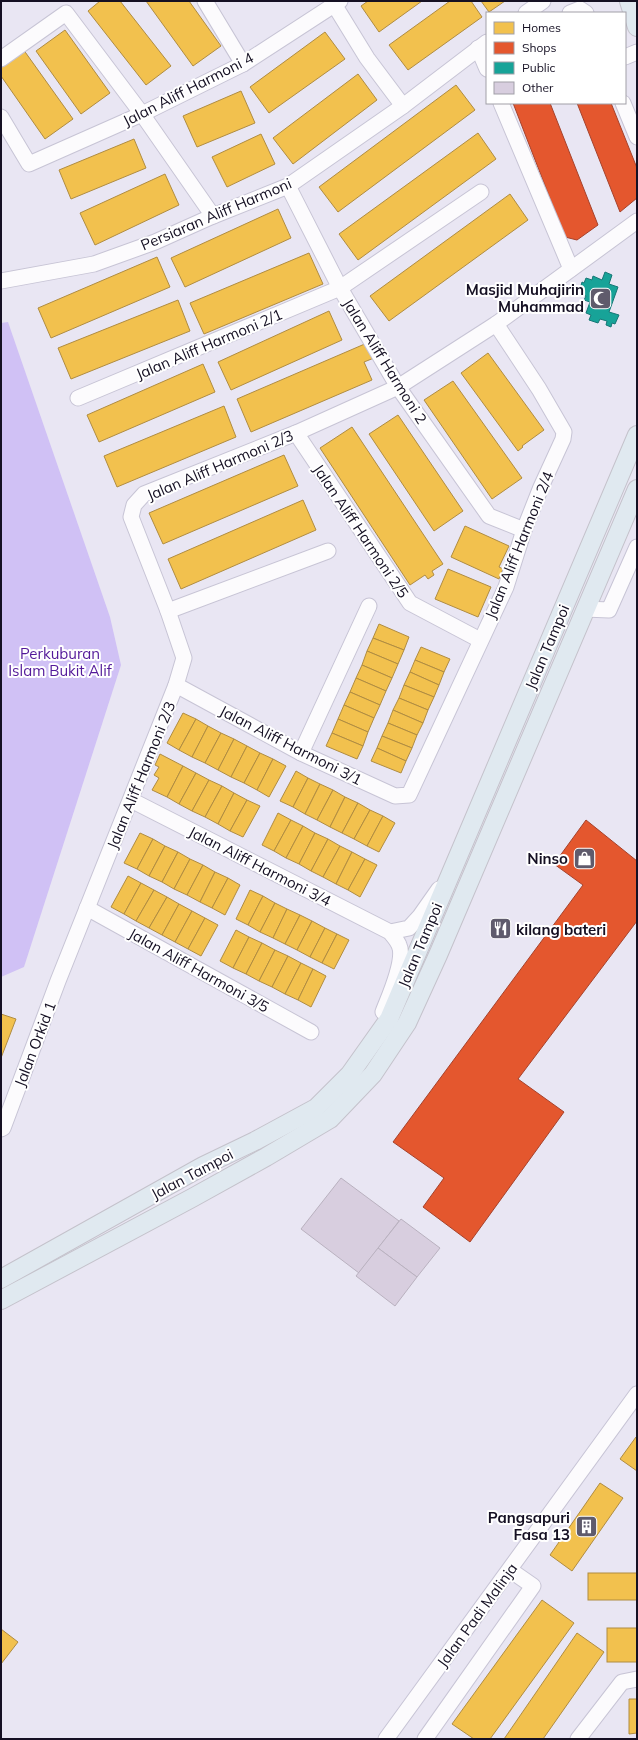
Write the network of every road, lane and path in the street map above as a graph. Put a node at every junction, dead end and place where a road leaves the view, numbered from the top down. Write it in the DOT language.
graph roads {
  1 [pos="206,1"];
  2 [pos="543,1"];
  3 [pos="629,1"];
  4 [pos="335,2"];
  5 [pos="527,12"];
  6 [pos="572,12"];
  7 [pos="584,12"];
  8 [pos="637,26"];
  9 [pos="483,45"];
  10 [pos="637,52"];
  11 [pos="626,56"];
  12 [pos="1,60"];
  13 [pos="486,63"];
  14 [pos="243,64"];
  15 [pos="501,104"];
  16 [pos="623,104"];
  17 [pos="403,106"];
  18 [pos="142,114"];
  19 [pos="1,117"];
  20 [pos="637,137"];
  21 [pos="288,186"];
  22 [pos="481,192"];
  23 [pos="213,216"];
  24 [pos="637,221"];
  25 [pos="570,269"];
  26 [pos="1,281"];
  27 [pos="340,288"];
  28 [pos="496,324"];
  29 [pos="398,387"];
  30 [pos="78,398"];
  31 [pos="296,433"];
  32 [pos="637,435"];
  33 [pos="637,489"];
  34 [pos="524,530"];
  35 [pos="637,547"];
  36 [pos="328,551"];
  37 [pos="369,606"];
  38 [pos="585,609"];
  39 [pos="168,611"];
  40 [pos="480,640"];
  41 [pos="176,685"];
  42 [pos="301,753"];
  43 [pos="408,795"];
  44 [pos="131,800"];
  45 [pos="453,866"];
  46 [pos="87,908"];
  47 [pos="389,931"];
  48 [pos="58,981"];
  49 [pos="311,1032"];
  50 [pos="363,1056"];
  51 [pos="1,1129"];
  52 [pos="1,1279"];
  53 [pos="1,1300"];
  54 [pos="637,1394"];
  55 [pos="510,1570"];
  56 [pos="637,1679"];
  57 [pos="386,1739"];
  58 [pos="425,1739"];
  59 [pos="578,1739"];
  1 -- 14 [label="street"];
  2 -- 5 [label="street"];
  3 -- 8 [label="main road"];
  4 -- 14 [label="street, Jalan Aliff Harmoni 4"];
  4 -- 17 [label="street"];
  6 -- 7 [label="street"];
  9 -- 13 [label="street"];
  9 -- 17 [label="street, Persiaran Aliff Harmoni"];
  10 -- 11 [label="street"];
  12 -- 18 [label="street"];
  14 -- 18 [label="street, Jalan Aliff Harmoni 4"];
  15 -- 25 [label="street"];
  16 -- 20 [label="street"];
  17 -- 21 [label="street, Persiaran Aliff Harmoni"];
  18 -- 19 [label="street, Jalan Aliff Harmoni 4"];
  18 -- 23 [label="street"];
  21 -- 23 [label="street, Persiaran Aliff Harmoni"];
  21 -- 27 [label="street, Jalan Aliff Harmoni 2"];
  22 -- 27 [label="street, Jalan Aliff Harmoni 2/1"];
  23 -- 26 [label="street, Persiaran Aliff Harmoni"];
  24 -- 25 [label="street, Jalan Aliff Harmoni 2/3"];
  25 -- 28 [label="street, Jalan Aliff Harmoni 2/3"];
  27 -- 29 [label="street, Jalan Aliff Harmoni 2"];
  27 -- 30 [label="street, Jalan Aliff Harmoni 2/1"];
  28 -- 29 [label="street, Jalan Aliff Harmoni 2/3"];
  28 -- 34 [label="street, Jalan Aliff Harmoni 2/4"];
  29 -- 31 [label="street, Jalan Aliff Harmoni 2/3"];
  29 -- 34 [label="street, Jalan Aliff Harmoni 2"];
  31 -- 39 [label="street, Jalan Aliff Harmoni 2/3"];
  31 -- 40 [label="street, Jalan Aliff Harmoni 2/5"];
  32 -- 45 [label="main road, Jalan Tampoi"];
  33 -- 38 [label="main road, Jalan Tampoi"];
  34 -- 40 [label="street, Jalan Aliff Harmoni 2/4"];
  35 -- 38 [label="street"];
  36 -- 39 [label="street"];
  37 -- 42 [label="street"];
  38 -- 53 [label="main road, Jalan Tampoi"];
  39 -- 41 [label="street, Jalan Aliff Harmoni 2/3"];
  40 -- 43 [label="street, Jalan Aliff Harmoni 2/4"];
  41 -- 42 [label="street, Jalan Aliff Harmoni 3/1"];
  41 -- 44 [label="street, Jalan Aliff Harmoni 2/3"];
  42 -- 43 [label="street, Jalan Aliff Harmoni 3/1"];
  44 -- 46 [label="street, Jalan Aliff Harmoni 2/3"];
  44 -- 47 [label="street, Jalan Aliff Harmoni 3/4"];
  45 -- 47 [label="street"];
  45 -- 50 [label="main road, Jalan Tampoi"];
  46 -- 48 [label="street, Jalan Aliff Harmoni 2/3"];
  46 -- 49 [label="street, Jalan Aliff Harmoni 3/5"];
  47 -- 50 [label="street"];
  48 -- 51 [label="street, Jalan Orkid 1"];
  50 -- 52 [label="main road, Jalan Tampoi"];
  54 -- 55 [label="street, Jalan Padi Malinja"];
  55 -- 57 [label="street, Jalan Padi Malinja"];
  55 -- 58 [label="street"];
  56 -- 59 [label="street"];
}
